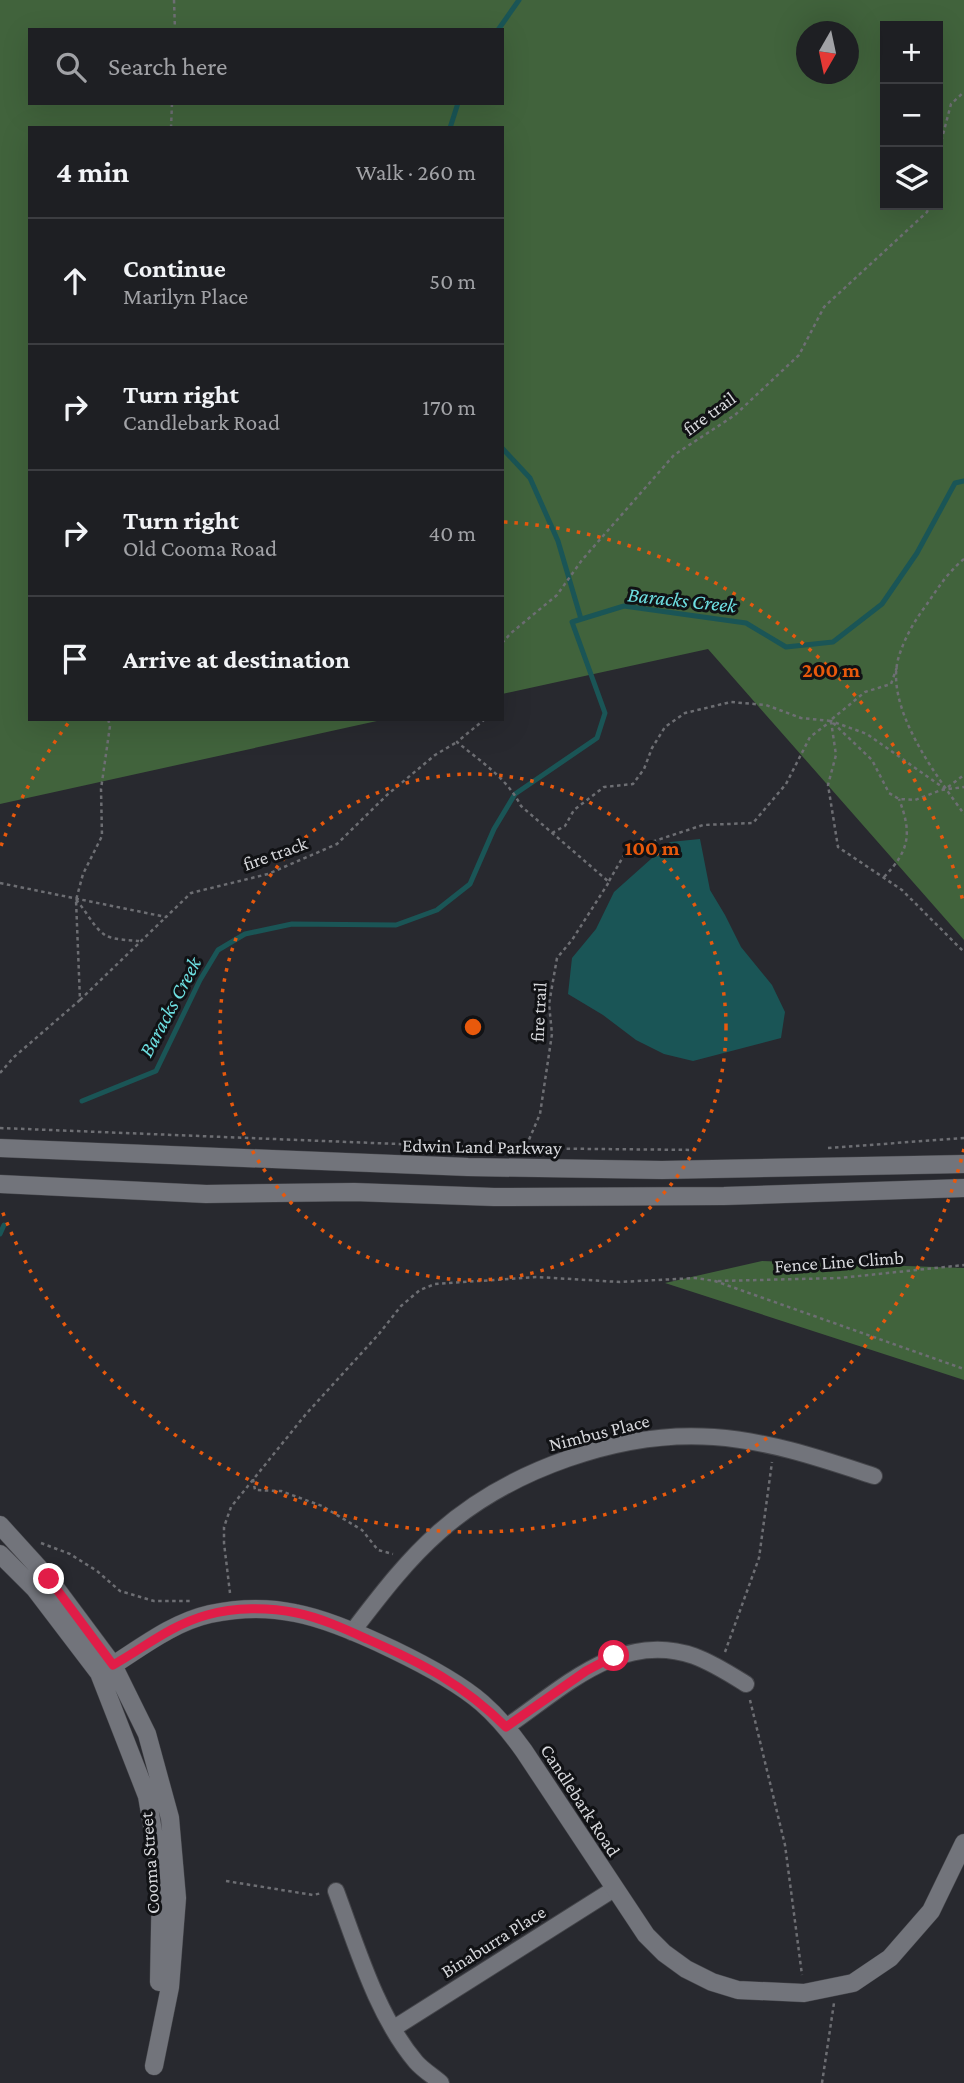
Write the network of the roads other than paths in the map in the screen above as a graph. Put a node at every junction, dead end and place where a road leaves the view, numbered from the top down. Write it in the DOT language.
graph roads {
  1 [pos="0,1147"];
  2 [pos="964,1164"];
  3 [pos="0,1184"];
  4 [pos="964,1188"];
  5 [pos="874,1476"];
  6 [pos="0,1525"];
  7 [pos="0,1554"];
  8 [pos="352,1632"];
  9 [pos="106,1669"];
  10 [pos="747,1684"];
  11 [pos="506,1727"];
  12 [pos="964,1843"];
  13 [pos="614,1889"];
  14 [pos="336,1891"];
  15 [pos="394,2028"];
  16 [pos="153,2075"];
  17 [pos="441,2083"];
  1 -- 2 [label="main road, Edwin Land Parkway"];
  3 -- 4 [label="main road"];
  5 -- 8 [label="street, Nimbus Place"];
  6 -- 9 [label="main road"];
  7 -- 9 [label="main road"];
  8 -- 9 [label="main road, Candlebark Road"];
  8 -- 11 [label="main road, Candlebark Road"];
  9 -- 16 [label="main road, Cooma Street"];
  10 -- 11 [label="street"];
  11 -- 13 [label="main road, Candlebark Road"];
  12 -- 13 [label="main road, Candlebark Road"];
  13 -- 15 [label="street, Binaburra Place"];
  14 -- 15 [label="street"];
  15 -- 17 [label="street"];
}
